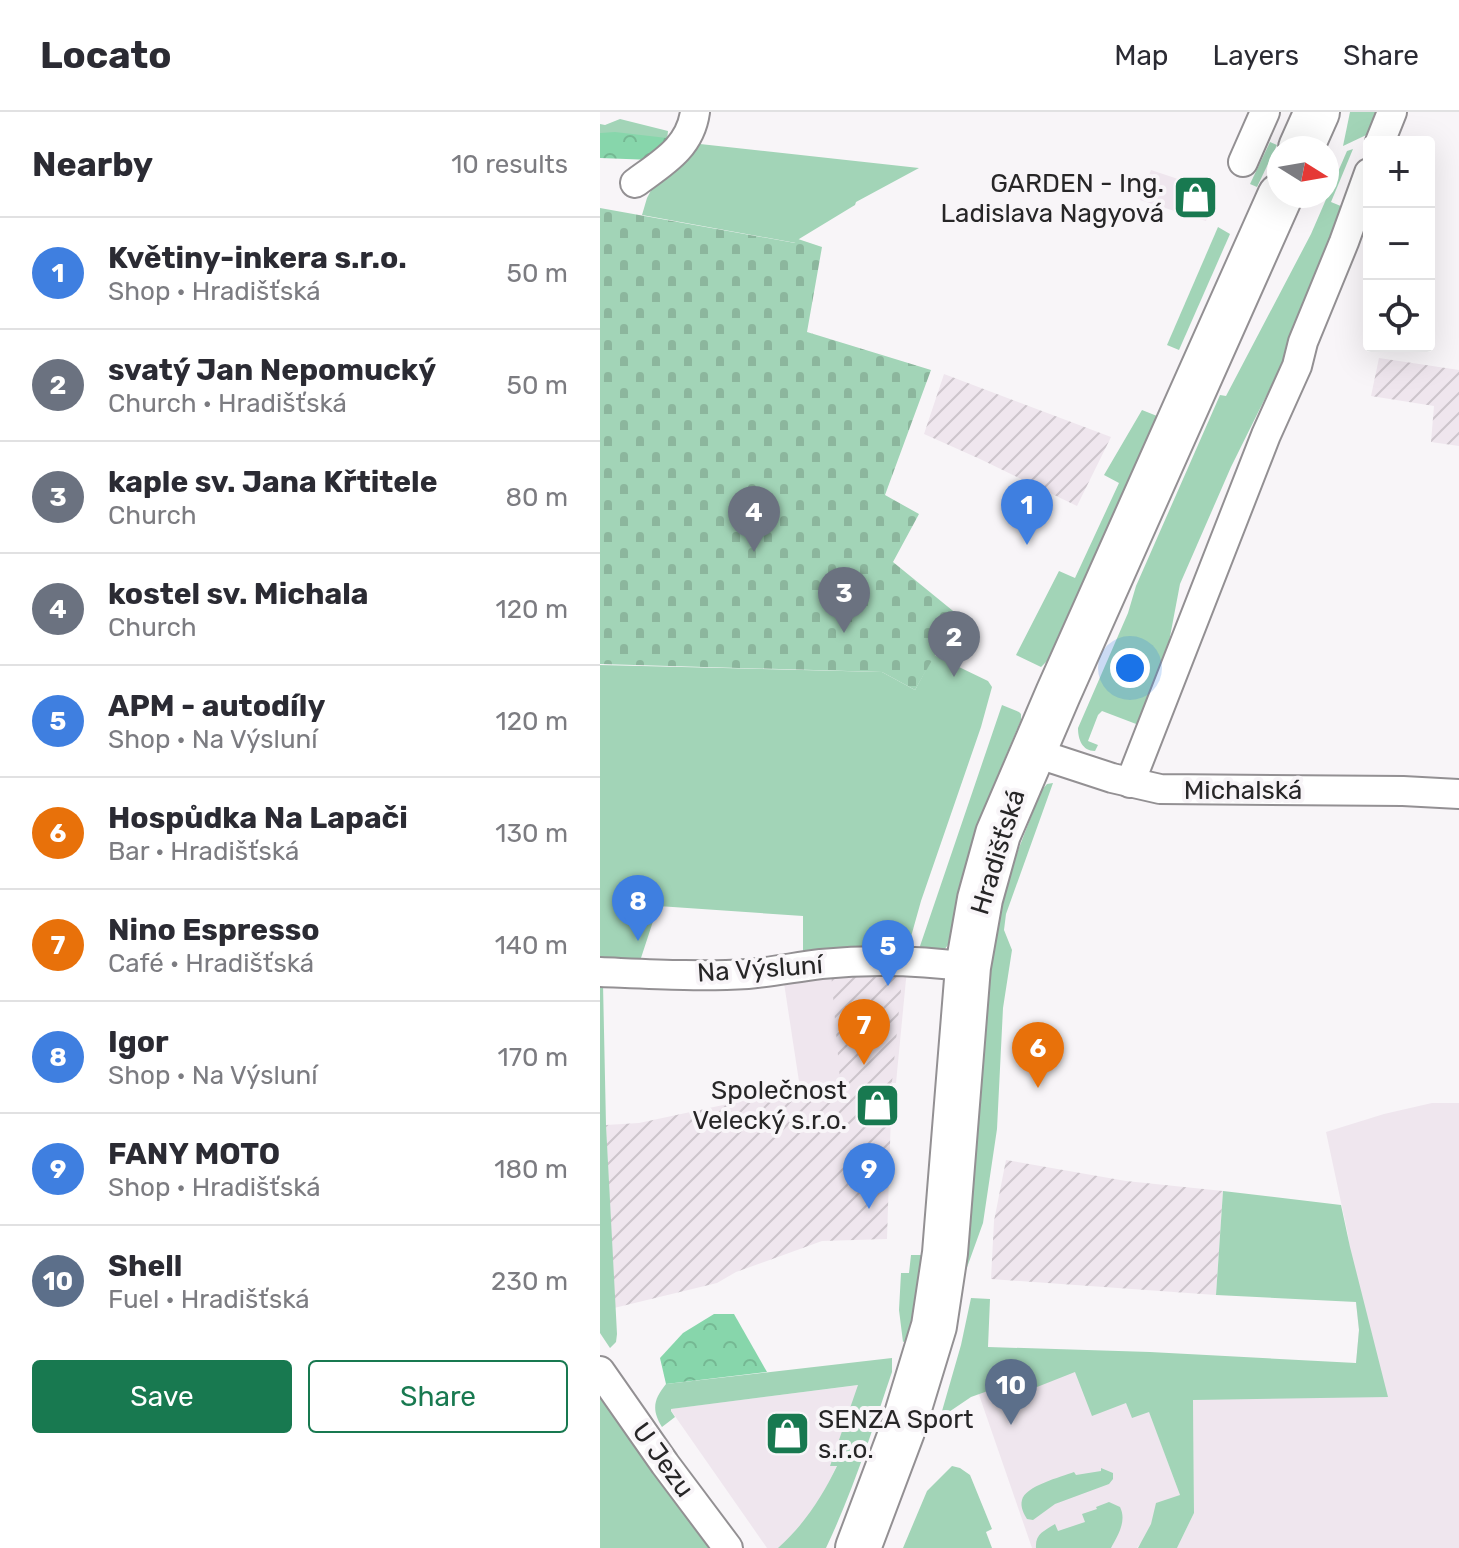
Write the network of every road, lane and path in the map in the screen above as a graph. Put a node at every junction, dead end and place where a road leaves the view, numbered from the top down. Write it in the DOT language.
graph roads {
  1 [pos="695,112"];
  2 [pos="1392,112"];
  3 [pos="1264,115"];
  4 [pos="1308,132"];
  5 [pos="1382,136"];
  6 [pos="1243,162"];
  7 [pos="635,183"];
  8 [pos="1363,190"];
  9 [pos="1275,208"];
  10 [pos="1034,750"];
  11 [pos="1130,783"];
  12 [pos="1459,794"];
  13 [pos="968,967"];
  14 [pos="600,972"];
  15 [pos="600,1371"];
  16 [pos="728,1548"];
  17 [pos="858,1548"];
  1 -- 7 [label="street"];
  2 -- 5 [label="street"];
  3 -- 4 [label="street"];
  3 -- 6 [label="street"];
  8 -- 11 [label="street"];
  9 -- 10 [label="main road, Hradišťská"];
  10 -- 11 [label="street, Michalská"];
  10 -- 13 [label="main road, Hradišťská"];
  11 -- 12 [label="street, Michalská"];
  13 -- 14 [label="street, Na Výsluní"];
  13 -- 17 [label="main road, Hradišťská"];
  15 -- 16 [label="street, U Jezu"];
}
